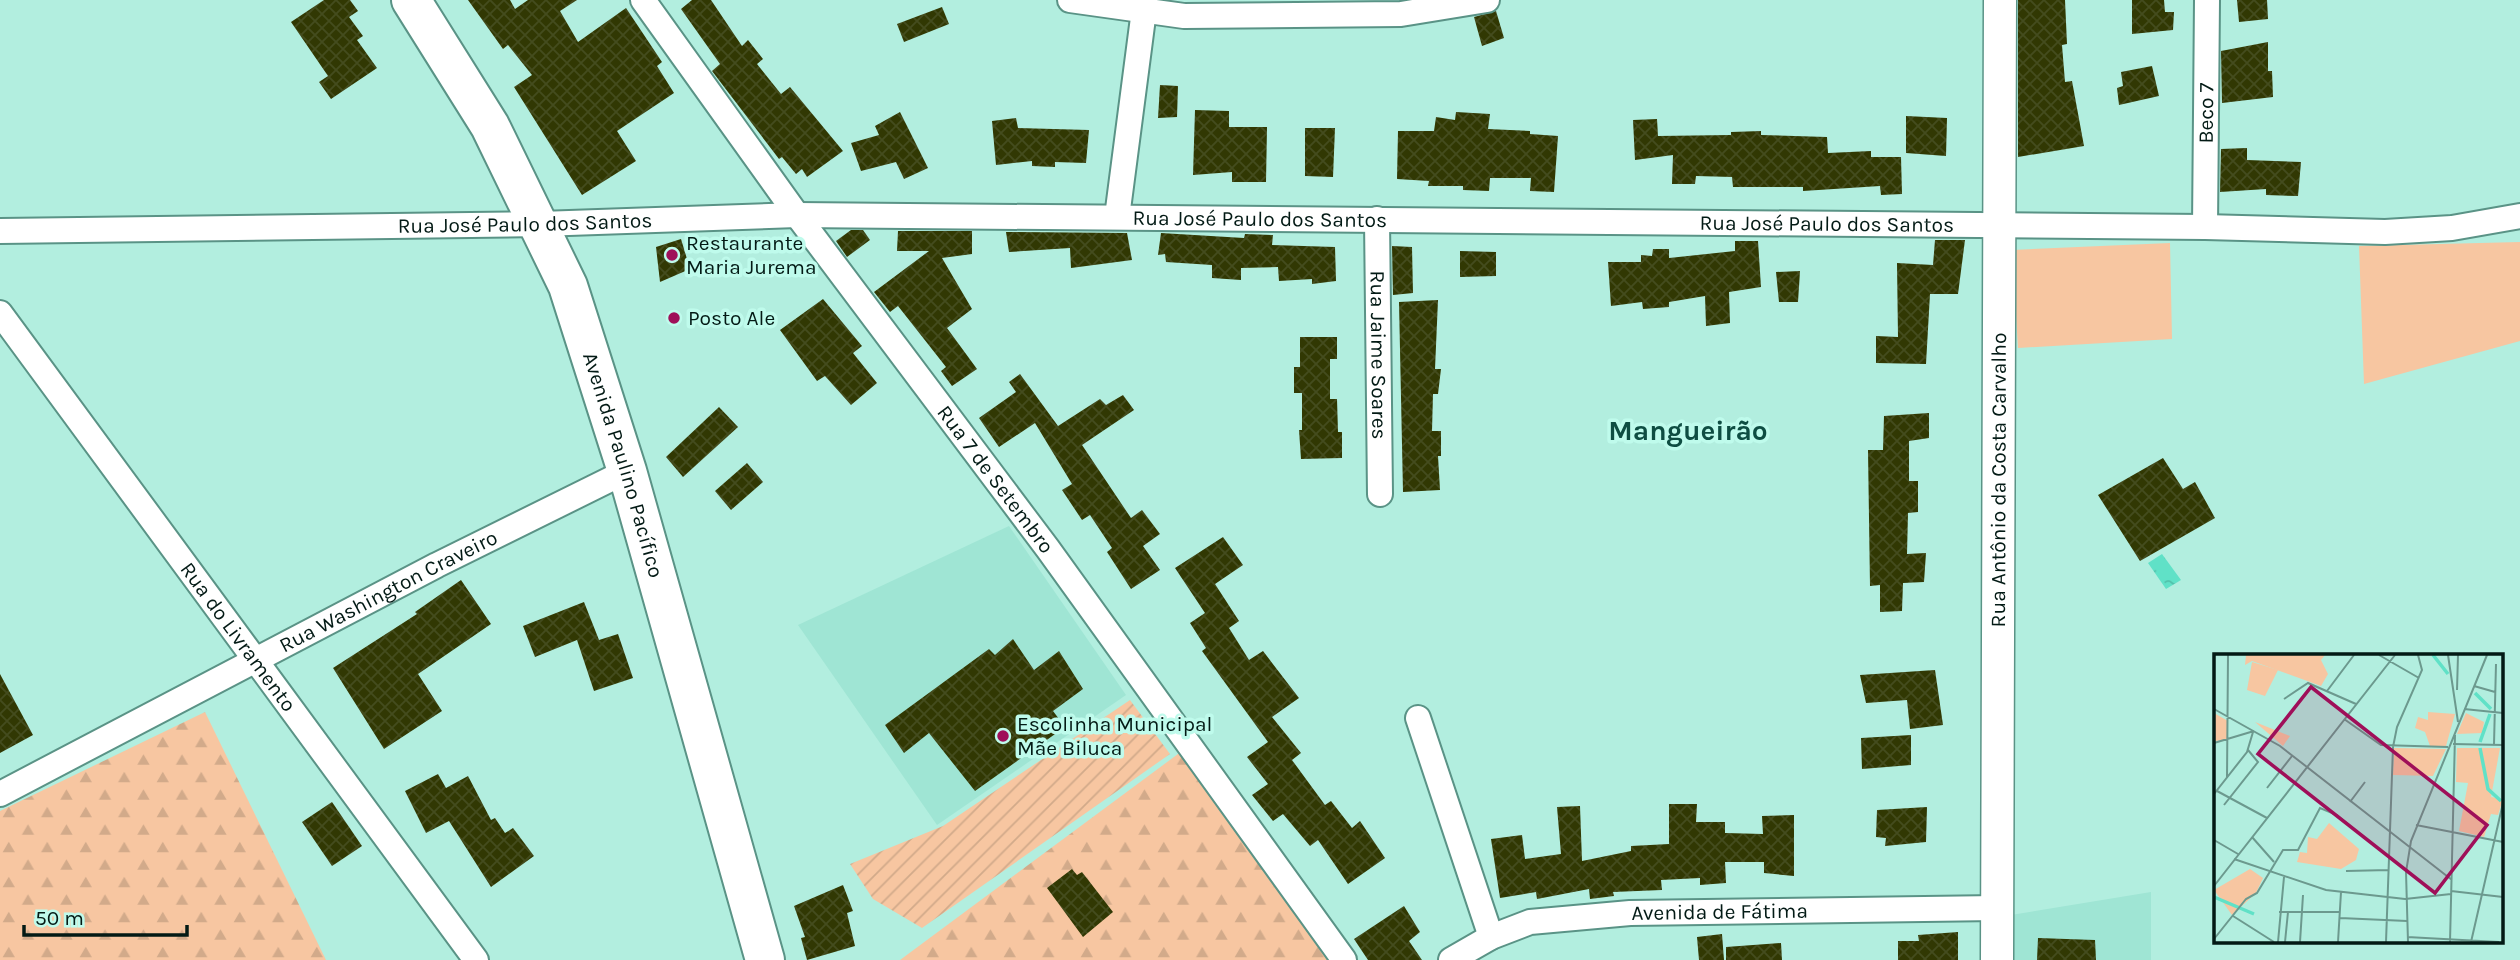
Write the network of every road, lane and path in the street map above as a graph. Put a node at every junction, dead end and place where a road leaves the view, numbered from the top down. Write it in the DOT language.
graph roads {
  1 [pos="411,0"];
  2 [pos="643,0"];
  3 [pos="1070,0"];
  4 [pos="1487,0"];
  5 [pos="2000,0"];
  6 [pos="2207,0"];
  7 [pos="1143,10"];
  8 [pos="797,215"];
  9 [pos="2520,216"];
  10 [pos="1117,217"];
  11 [pos="1377,219"];
  12 [pos="540,224"];
  13 [pos="1998,226"];
  14 [pos="2205,227"];
  15 [pos="0,231"];
  16 [pos="0,313"];
  17 [pos="627,471"];
  18 [pos="1380,494"];
  19 [pos="258,662"];
  20 [pos="1418,718"];
  21 [pos="0,794"];
  22 [pos="1997,908"];
  23 [pos="1492,937"];
  24 [pos="477,960"];
  25 [pos="765,960"];
  26 [pos="1344,960"];
  27 [pos="1451,960"];
  28 [pos="1997,960"];
  1 -- 12 [label="main road, Avenida Paulino Pacífico"];
  2 -- 8 [label="street, Rua 7 de Setembro"];
  3 -- 7 [label="street"];
  4 -- 7 [label="street"];
  5 -- 13 [label="street, Rua Antônio da Costa Carvalho"];
  6 -- 14 [label="street, Beco 7"];
  7 -- 10 [label="street"];
  8 -- 10 [label="street, Rua José Paulo dos Santos"];
  8 -- 12 [label="street, Rua José Paulo dos Santos"];
  8 -- 26 [label="street, Rua 7 de Setembro"];
  9 -- 14 [label="street, Rua José Paulo dos Santos"];
  10 -- 11 [label="street, Rua José Paulo dos Santos"];
  11 -- 13 [label="street, Rua José Paulo dos Santos"];
  11 -- 18 [label="street, Rua Jaime Soares"];
  12 -- 15 [label="street, Rua José Paulo dos Santos"];
  12 -- 17 [label="main road, Avenida Paulino Pacífico"];
  13 -- 14 [label="street, Rua José Paulo dos Santos"];
  13 -- 22 [label="street, Rua Antônio da Costa Carvalho"];
  16 -- 19 [label="street, Rua do Livramento"];
  17 -- 19 [label="street, Rua Washington Craveiro"];
  17 -- 25 [label="main road, Avenida Paulino Pacífico"];
  19 -- 21 [label="street, Rua Washington Craveiro"];
  19 -- 24 [label="street, Rua do Livramento"];
  20 -- 23 [label="street"];
  22 -- 23 [label="street, Avenida de Fátima"];
  22 -- 28 [label="street, Rua Antônio da Costa Carvalho"];
  23 -- 27 [label="street, Avenida de Fátima"];
}
